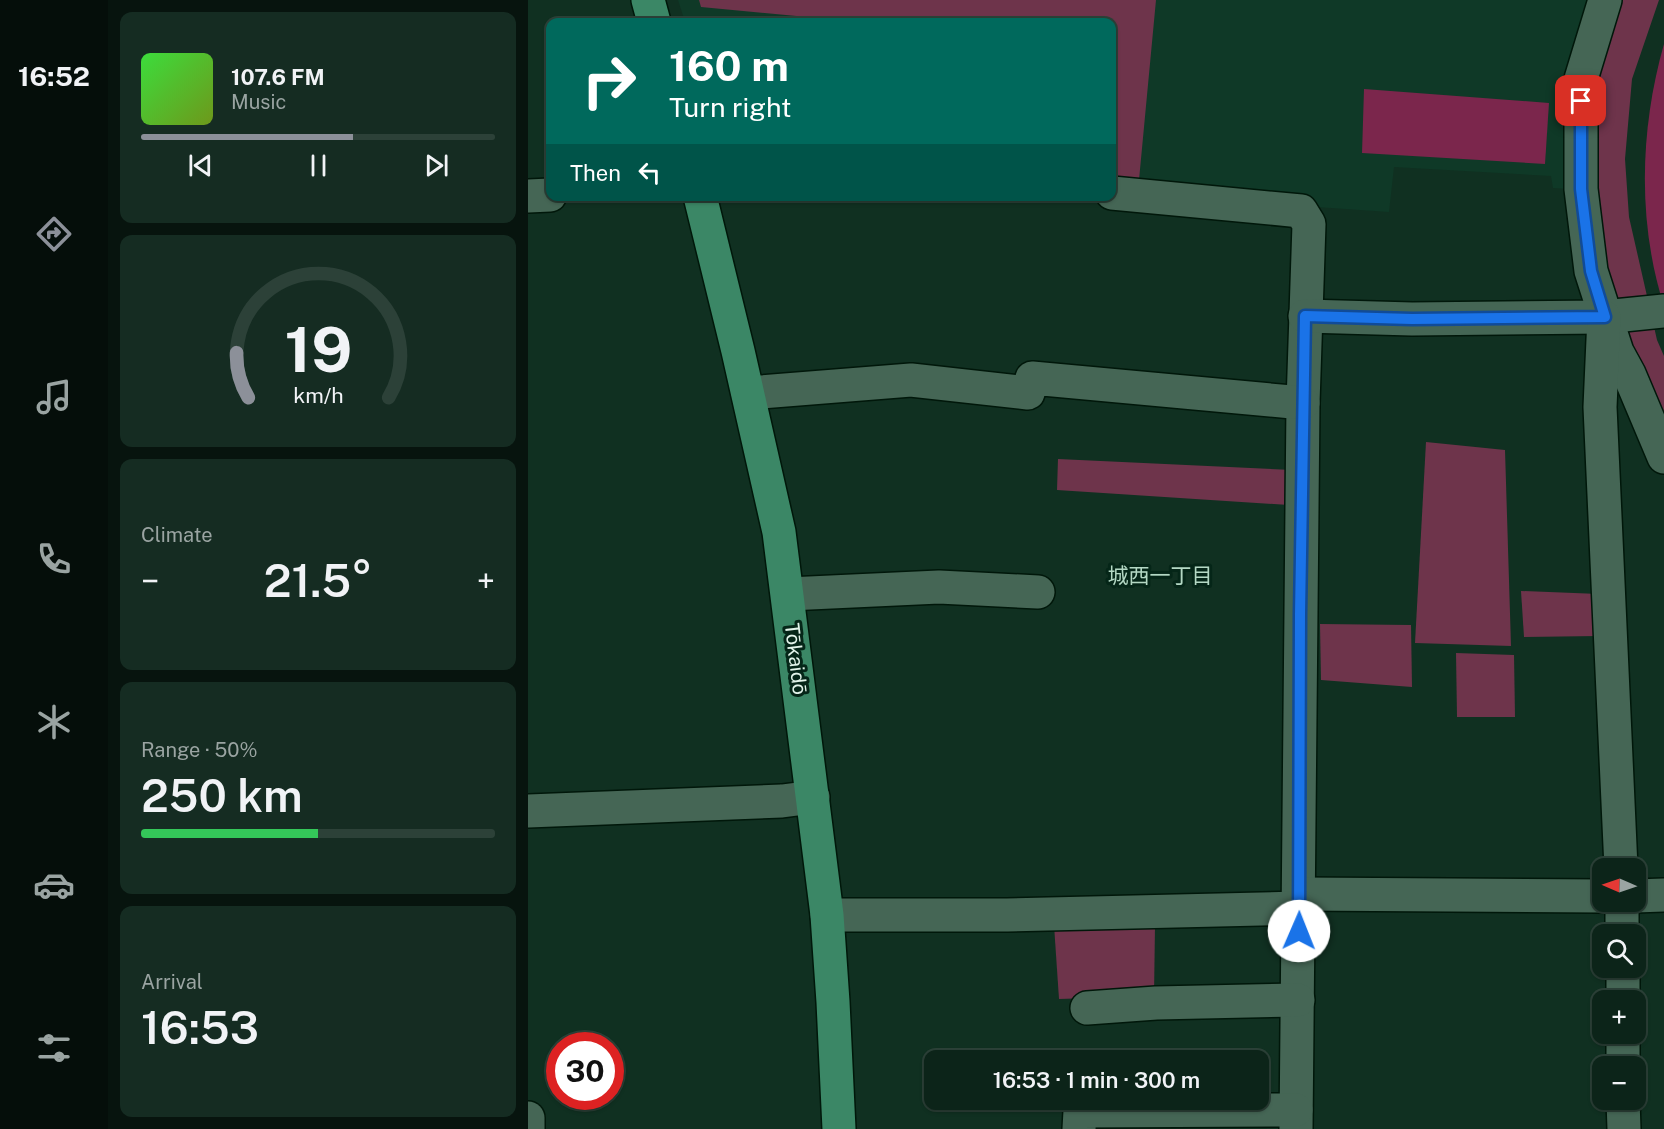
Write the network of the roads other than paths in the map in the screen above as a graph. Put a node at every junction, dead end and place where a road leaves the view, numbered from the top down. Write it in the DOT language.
graph roads {
  1 [pos="648,0"];
  2 [pos="1605,0"];
  3 [pos="653,18"];
  4 [pos="1116,193"];
  5 [pos="546,195"];
  6 [pos="528,196"];
  7 [pos="701,201"];
  8 [pos="1664,311"];
  9 [pos="1305,316"];
  10 [pos="1609,316"];
  11 [pos="748,393"];
  12 [pos="1302,404"];
  13 [pos="1664,457"];
  14 [pos="1038,592"];
  15 [pos="788,594"];
  16 [pos="813,796"];
  17 [pos="528,811"];
  18 [pos="1621,858"];
  19 [pos="1664,895"];
  20 [pos="1592,896"];
  21 [pos="1646,896"];
  22 [pos="1299,901"];
  23 [pos="827,915"];
  24 [pos="1298,1000"];
  25 [pos="1087,1008"];
  26 [pos="1623,1110"];
  27 [pos="528,1118"];
  28 [pos="1296,1119"];
  29 [pos="528,1129"];
  30 [pos="839,1129"];
  31 [pos="1079,1129"];
  32 [pos="1624,1129"];
  1 -- 3 [label="main road"];
  2 -- 10 [label="street"];
  4 -- 9 [label="street"];
  5 -- 6 [label="street"];
  7 -- 11 [label="main road, Tōkaidō"];
  8 -- 10 [label="street"];
  9 -- 10 [label="street"];
  9 -- 12 [label="street"];
  10 -- 13 [label="street"];
  10 -- 18 [label="street"];
  11 -- 12 [label="street"];
  11 -- 15 [label="main road, Tōkaidō"];
  12 -- 22 [label="street"];
  14 -- 15 [label="street"];
  15 -- 16 [label="main road, Tōkaidō"];
  16 -- 17 [label="street"];
  16 -- 23 [label="main road, Tōkaidō"];
  19 -- 21 [label="street"];
  20 -- 22 [label="street"];
  22 -- 23 [label="street"];
  22 -- 24 [label="street"];
  23 -- 30 [label="main road, Tōkaidō"];
  24 -- 25 [label="street"];
  24 -- 28 [label="street"];
  26 -- 32 [label="street"];
  27 -- 29 [label="street"];
  28 -- 31 [label="street"];
}
